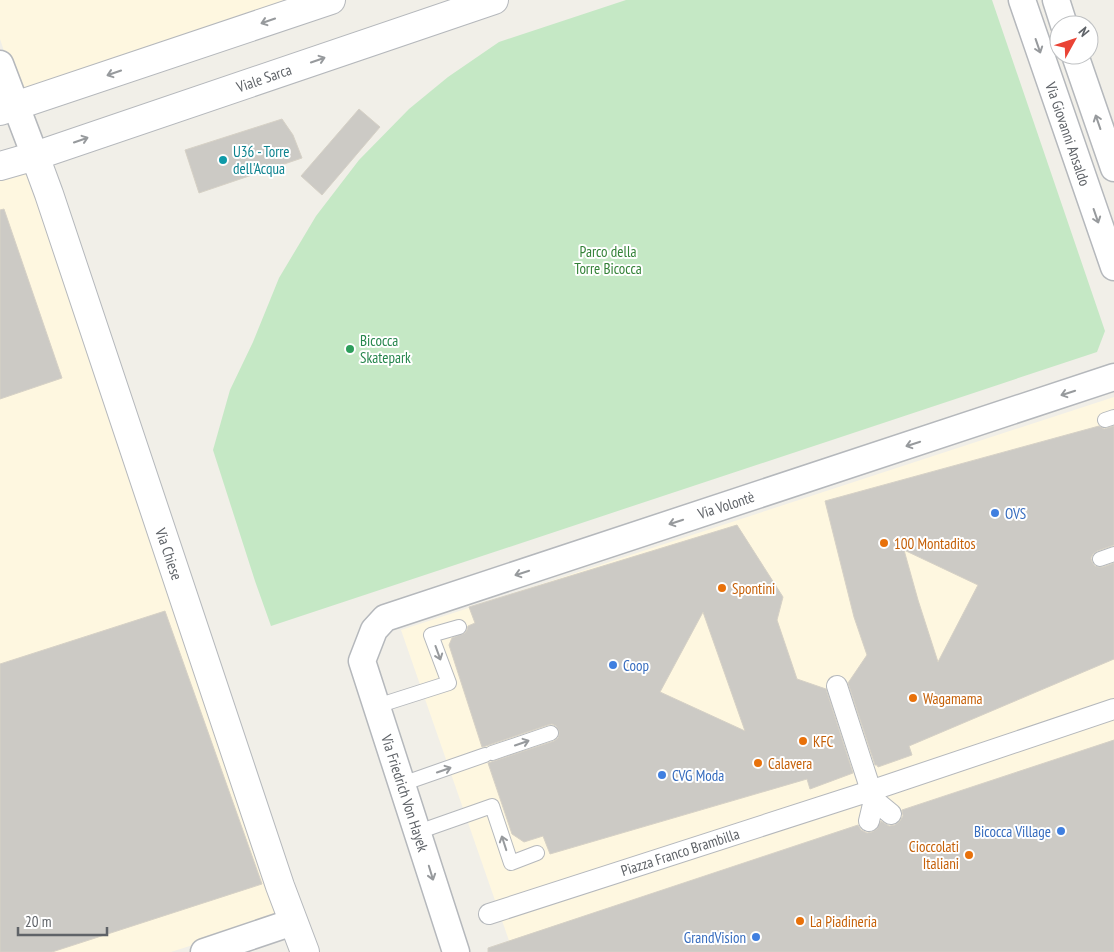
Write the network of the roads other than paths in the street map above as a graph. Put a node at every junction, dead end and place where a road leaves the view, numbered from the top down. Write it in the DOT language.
graph roads {
  1 [pos="331,0"];
  2 [pos="494,0"];
  3 [pos="1022,0"];
  4 [pos="1056,0"];
  5 [pos="1061,15"];
  6 [pos="0,64"];
  7 [pos="1078,65"];
  8 [pos="8,108"];
  9 [pos="35,156"];
  10 [pos="0,166"];
  11 [pos="1114,168"];
  12 [pos="1114,267"];
  13 [pos="1114,377"];
  14 [pos="1114,554"];
  15 [pos="1100,559"];
  16 [pos="459,627"];
  17 [pos="362,661"];
  18 [pos="838,686"];
  19 [pos="377,706"];
  20 [pos="1114,708"];
  21 [pos="551,733"];
  22 [pos="402,784"];
  23 [pos="872,795"];
  24 [pos="891,814"];
  25 [pos="869,821"];
  26 [pos="418,832"];
  27 [pos="537,853"];
  28 [pos="489,914"];
  29 [pos="293,922"];
  30 [pos="204,952"];
  31 [pos="305,952"];
  32 [pos="456,952"];
  1 -- 8 [label="street, one-way"];
  9 -- 2 [label="street, Viale Sarca, one-way"];
  3 -- 12 [label="street, Via Giovanni Ansaldo, one-way"];
  4 -- 5 [label="street"];
  6 -- 8 [label="street"];
  11 -- 7 [label="street, one-way"];
  8 -- 9 [label="street"];
  9 -- 10 [label="street, Viale Sarca"];
  9 -- 29 [label="street, Via Chiese"];
  13 -- 17 [label="street, Via Volontè, one-way"];
  14 -- 15 [label="lane"];
  16 -- 19 [label="lane, one-way"];
  17 -- 19 [label="street, Via Friedrich Von Hayek"];
  18 -- 23 [label="street"];
  19 -- 22 [label="street, Via Friedrich Von Hayek"];
  20 -- 23 [label="street, Piazza Franco Brambilla"];
  22 -- 21 [label="lane, one-way"];
  22 -- 26 [label="street, Via Friedrich Von Hayek"];
  23 -- 24 [label="street"];
  23 -- 25 [label="street"];
  23 -- 28 [label="street, Piazza Franco Brambilla"];
  27 -- 26 [label="lane, one-way"];
  26 -- 32 [label="street, Via Friedrich Von Hayek, one-way"];
  29 -- 30 [label="street"];
  29 -- 31 [label="street, Via Chiese"];
}
